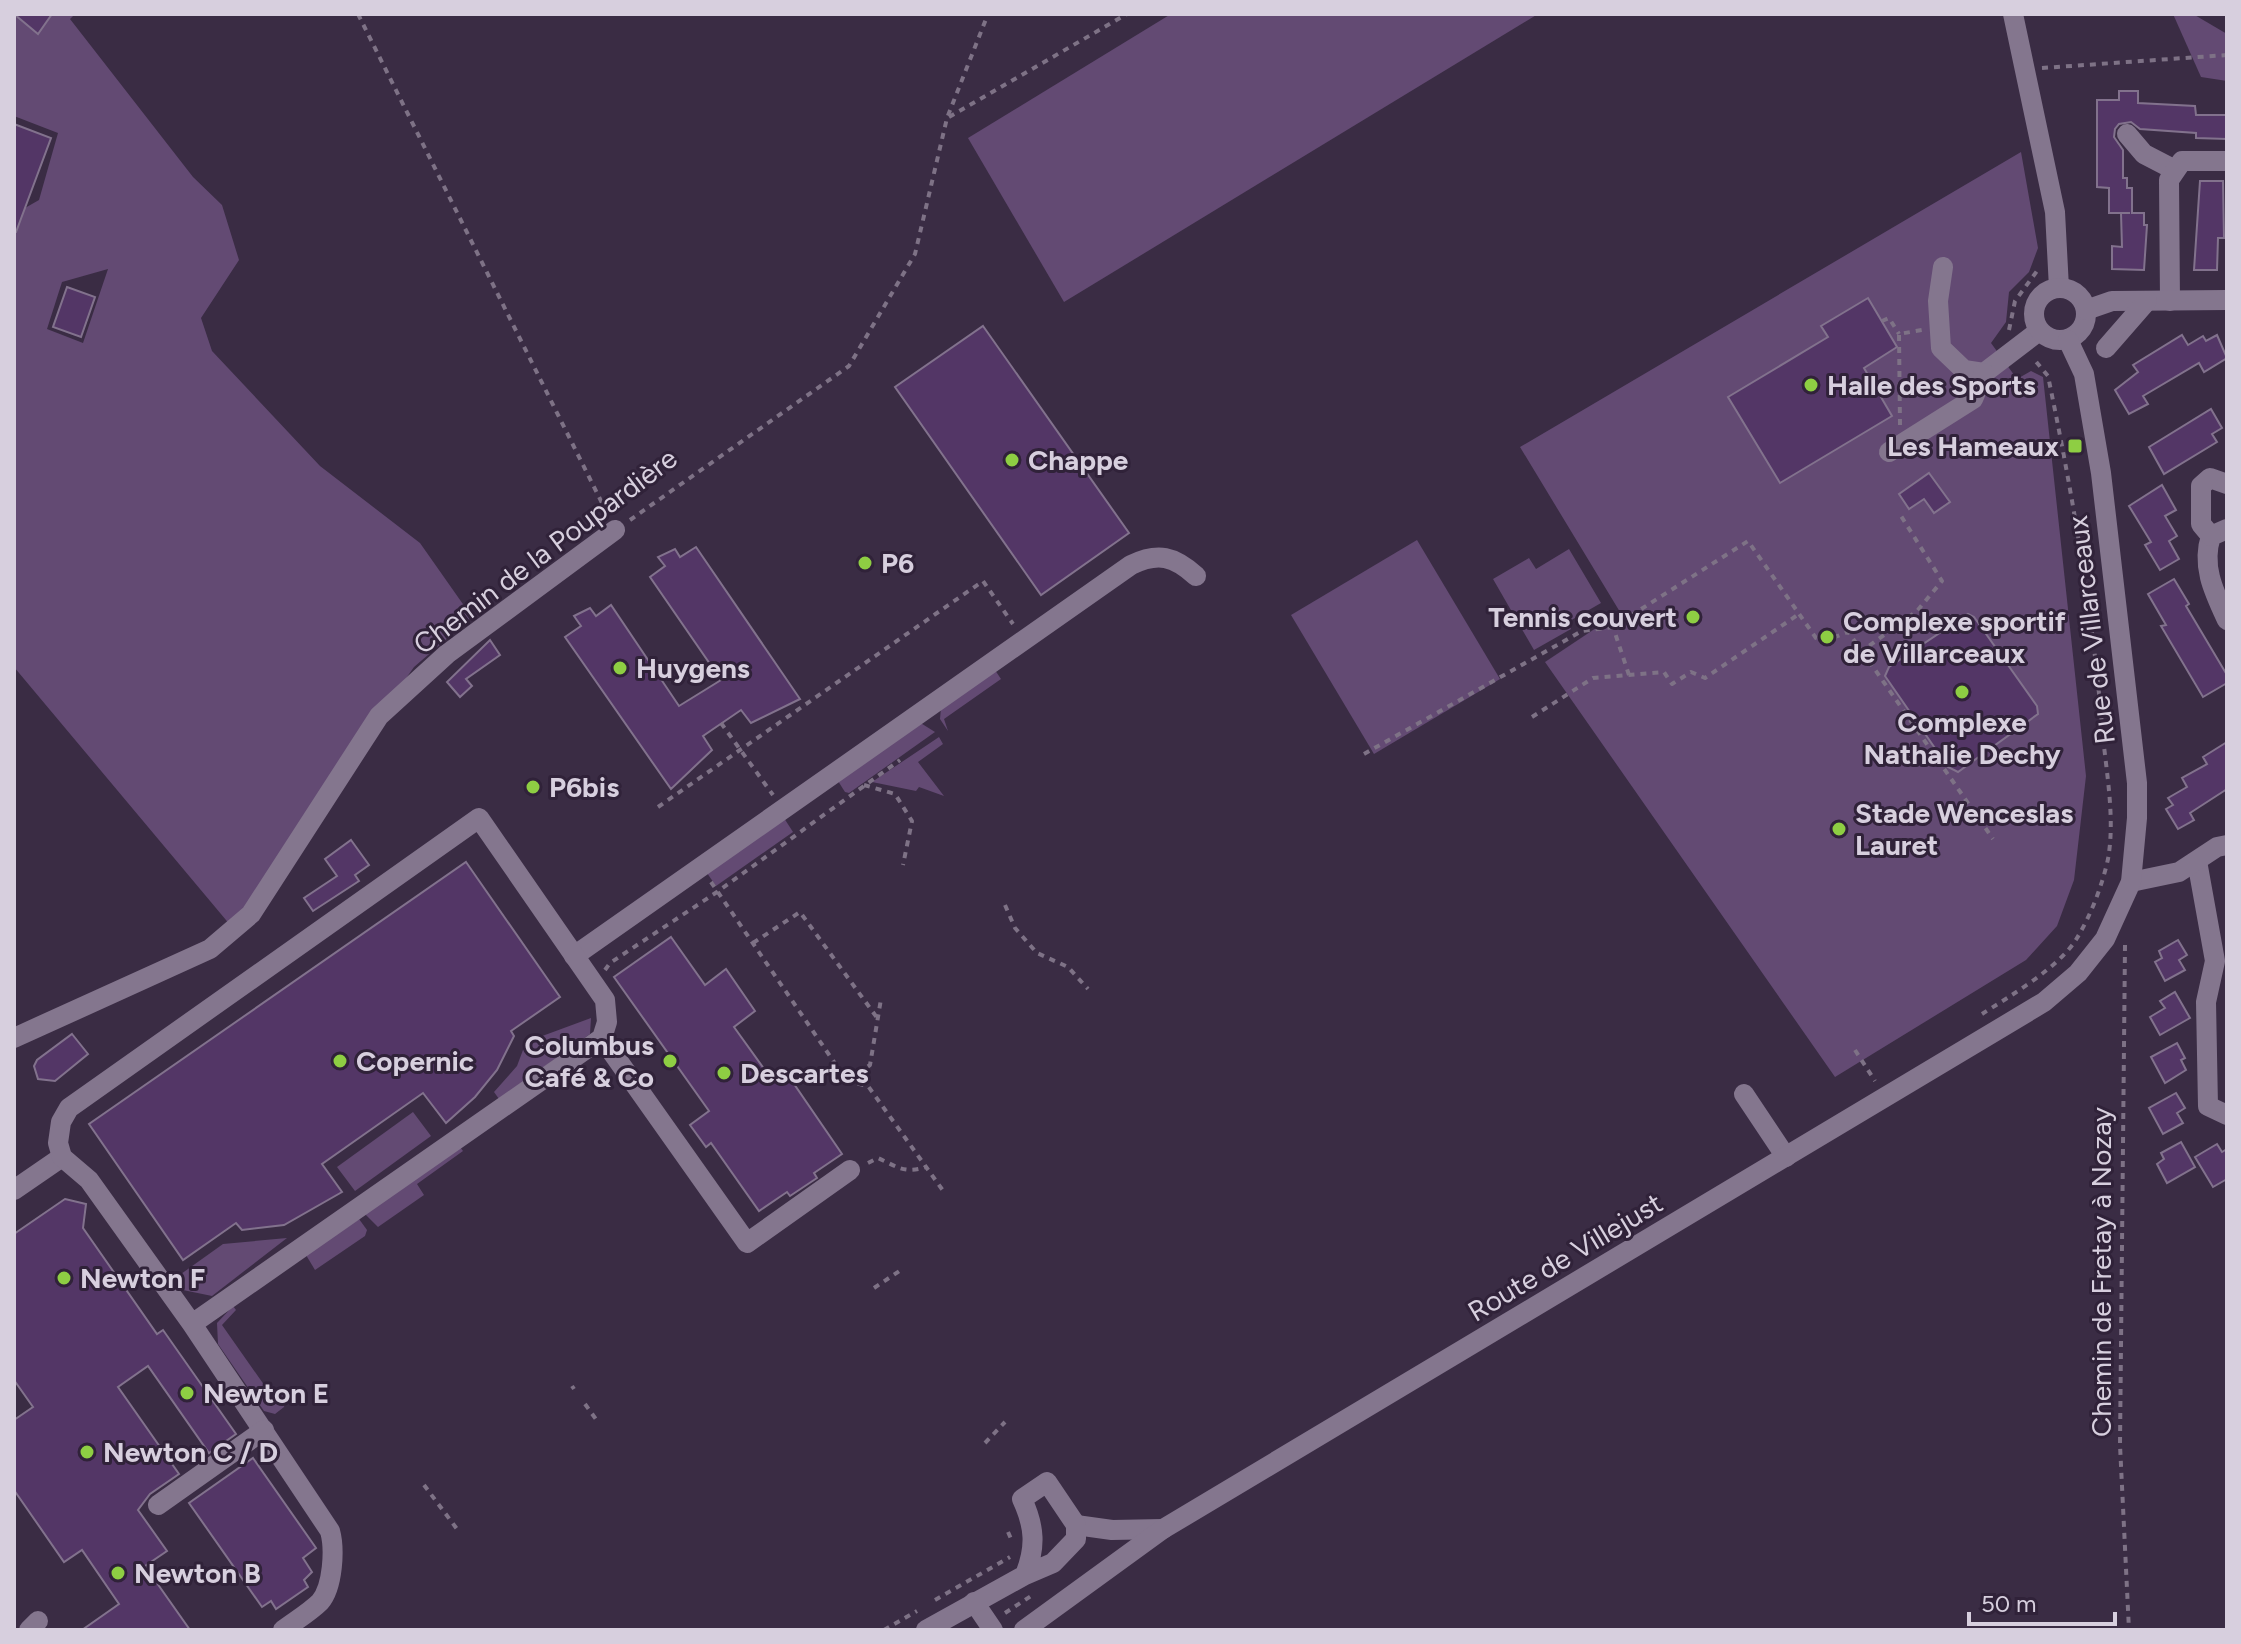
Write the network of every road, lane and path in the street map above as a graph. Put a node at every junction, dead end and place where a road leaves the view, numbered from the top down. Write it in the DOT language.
graph roads {
  1 [pos="358,14"];
  2 [pos="988,14"];
  3 [pos="1127,14"];
  4 [pos="2013,14"];
  5 [pos="2227,55"];
  6 [pos="2026,68"];
  7 [pos="947,118"];
  8 [pos="2127,134"];
  9 [pos="2227,161"];
  10 [pos="2173,169"];
  11 [pos="2040,261"];
  12 [pos="1943,267"];
  13 [pos="2059,288"];
  14 [pos="2227,300"];
  15 [pos="2147,301"];
  16 [pos="2170,301"];
  17 [pos="2086,310"];
  18 [pos="1882,321"];
  19 [pos="1930,329"];
  20 [pos="2039,331"];
  21 [pos="1899,334"];
  22 [pos="2068,340"];
  23 [pos="2021,344"];
  24 [pos="2106,348"];
  25 [pos="1984,373"];
  26 [pos="1894,448"];
  27 [pos="2227,484"];
  28 [pos="1901,516"];
  29 [pos="615,530"];
  30 [pos="2219,532"];
  31 [pos="1196,576"];
  32 [pos="1799,614"];
  33 [pos="2227,620"];
  34 [pos="1613,627"];
  35 [pos="1018,645"];
  36 [pos="1862,651"];
  37 [pos="1629,675"];
  38 [pos="1532,717"];
  39 [pos="721,723"];
  40 [pos="741,748"];
  41 [pos="1364,754"];
  42 [pos="900,760"];
  43 [pos="864,785"];
  44 [pos="658,807"];
  45 [pos="783,809"];
  46 [pos="2227,827"];
  47 [pos="1993,839"];
  48 [pos="2222,846"];
  49 [pos="2197,861"];
  50 [pos="903,865"];
  51 [pos="700,867"];
  52 [pos="2131,882"];
  53 [pos="717,892"];
  54 [pos="1005,905"];
  55 [pos="2117,915"];
  56 [pos="753,943"];
  57 [pos="574,956"];
  58 [pos="2221,966"];
  59 [pos="595,986"];
  60 [pos="1088,989"];
  61 [pos="881,999"];
  62 [pos="878,1019"];
  63 [pos="1969,1022"];
  64 [pos="14,1038"];
  65 [pos="602,1038"];
  66 [pos="1855,1050"];
  67 [pos="1888,1072"];
  68 [pos="847,1081"];
  69 [pos="1875,1081"];
  70 [pos="1862,1088"];
  71 [pos="1744,1094"];
  72 [pos="2227,1115"];
  73 [pos="62,1157"];
  74 [pos="1786,1157"];
  75 [pos="926,1167"];
  76 [pos="856,1168"];
  77 [pos="14,1190"];
  78 [pos="944,1192"];
  79 [pos="901,1270"];
  80 [pos="874,1288"];
  81 [pos="192,1324"];
  82 [pos="585,1404"];
  83 [pos="598,1422"];
  84 [pos="1005,1422"];
  85 [pos="264,1430"];
  86 [pos="985,1443"];
  87 [pos="424,1485"];
  88 [pos="158,1505"];
  89 [pos="1076,1525"];
  90 [pos="457,1529"];
  91 [pos="1163,1529"];
  92 [pos="1016,1544"];
  93 [pos="1025,1575"];
  94 [pos="974,1602"];
  95 [pos="283,1630"];
  96 [pos="884,1630"];
  97 [pos="926,1630"];
  98 [pos="993,1630"];
  99 [pos="1024,1630"];
  100 [pos="2129,1630"];
  1 -- 29 [label="path"];
  2 -- 7 [label="path, Chemin de la Poupardière"];
  3 -- 7 [label="path"];
  4 -- 6 [label="street"];
  5 -- 6 [label="path"];
  6 -- 13 [label="street"];
  7 -- 29 [label="path, Chemin de la Poupardière"];
  8 -- 10 [label="street"];
  9 -- 10 [label="street"];
  10 -- 16 [label="street"];
  11 -- 23 [label="path"];
  12 -- 25 [label="street"];
  13 -- 17 [label="street"];
  13 -- 20 [label="street"];
  14 -- 16 [label="street"];
  15 -- 16 [label="street"];
  15 -- 17 [label="street"];
  15 -- 24 [label="street"];
  17 -- 22 [label="street"];
  18 -- 21 [label="path"];
  19 -- 21 [label="path"];
  20 -- 22 [label="street"];
  20 -- 23 [label="street"];
  21 -- 26 [label="path"];
  22 -- 52 [label="street, Rue de Villarceaux"];
  23 -- 25 [label="street"];
  23 -- 63 [label="path"];
  25 -- 26 [label="street"];
  27 -- 30 [label="street"];
  28 -- 36 [label="path"];
  29 -- 64 [label="street, Chemin de la Poupardière"];
  30 -- 33 [label="street"];
  31 -- 35 [label="street"];
  32 -- 34 [label="path"];
  32 -- 36 [label="path"];
  32 -- 37 [label="path"];
  34 -- 37 [label="path"];
  34 -- 41 [label="path"];
  35 -- 40 [label="path"];
  35 -- 45 [label="street"];
  36 -- 47 [label="path"];
  37 -- 38 [label="path"];
  39 -- 40 [label="path"];
  40 -- 44 [label="path"];
  40 -- 45 [label="path"];
  42 -- 43 [label="path"];
  43 -- 50 [label="path"];
  43 -- 53 [label="path"];
  45 -- 51 [label="street"];
  46 -- 48 [label="street"];
  48 -- 49 [label="street"];
  49 -- 52 [label="street"];
  49 -- 58 [label="street"];
  51 -- 53 [label="path"];
  51 -- 57 [label="street"];
  52 -- 55 [label="street, Rue de Villarceaux"];
  53 -- 56 [label="path"];
  53 -- 59 [label="path"];
  54 -- 60 [label="path"];
  55 -- 74 [label="street, Route de Villejust"];
  55 -- 100 [label="path, Chemin de Fretay à Nozay"];
  56 -- 62 [label="path"];
  56 -- 68 [label="path"];
  57 -- 59 [label="street"];
  57 -- 73 [label="street"];
  58 -- 72 [label="street"];
  59 -- 65 [label="street"];
  61 -- 62 [label="path"];
  62 -- 68 [label="path"];
  65 -- 76 [label="street"];
  65 -- 81 [label="street"];
  66 -- 69 [label="path"];
  67 -- 69 [label="path"];
  68 -- 75 [label="path"];
  69 -- 70 [label="path"];
  71 -- 74 [label="street"];
  73 -- 77 [label="street"];
  73 -- 81 [label="street"];
  74 -- 91 [label="street, Route de Villejust"];
  75 -- 76 [label="path"];
  75 -- 78 [label="path"];
  79 -- 80 [label="path"];
  81 -- 85 [label="street"];
  82 -- 83 [label="path"];
  84 -- 86 [label="path"];
  85 -- 88 [label="street"];
  85 -- 95 [label="street"];
  87 -- 90 [label="path"];
  89 -- 91 [label="street"];
  89 -- 93 [label="street"];
  89 -- 93 [label="street"];
  91 -- 99 [label="street, Route de Villejust"];
  92 -- 96 [label="path"];
  93 -- 94 [label="street"];
  94 -- 97 [label="street"];
  94 -- 98 [label="street"];
}
